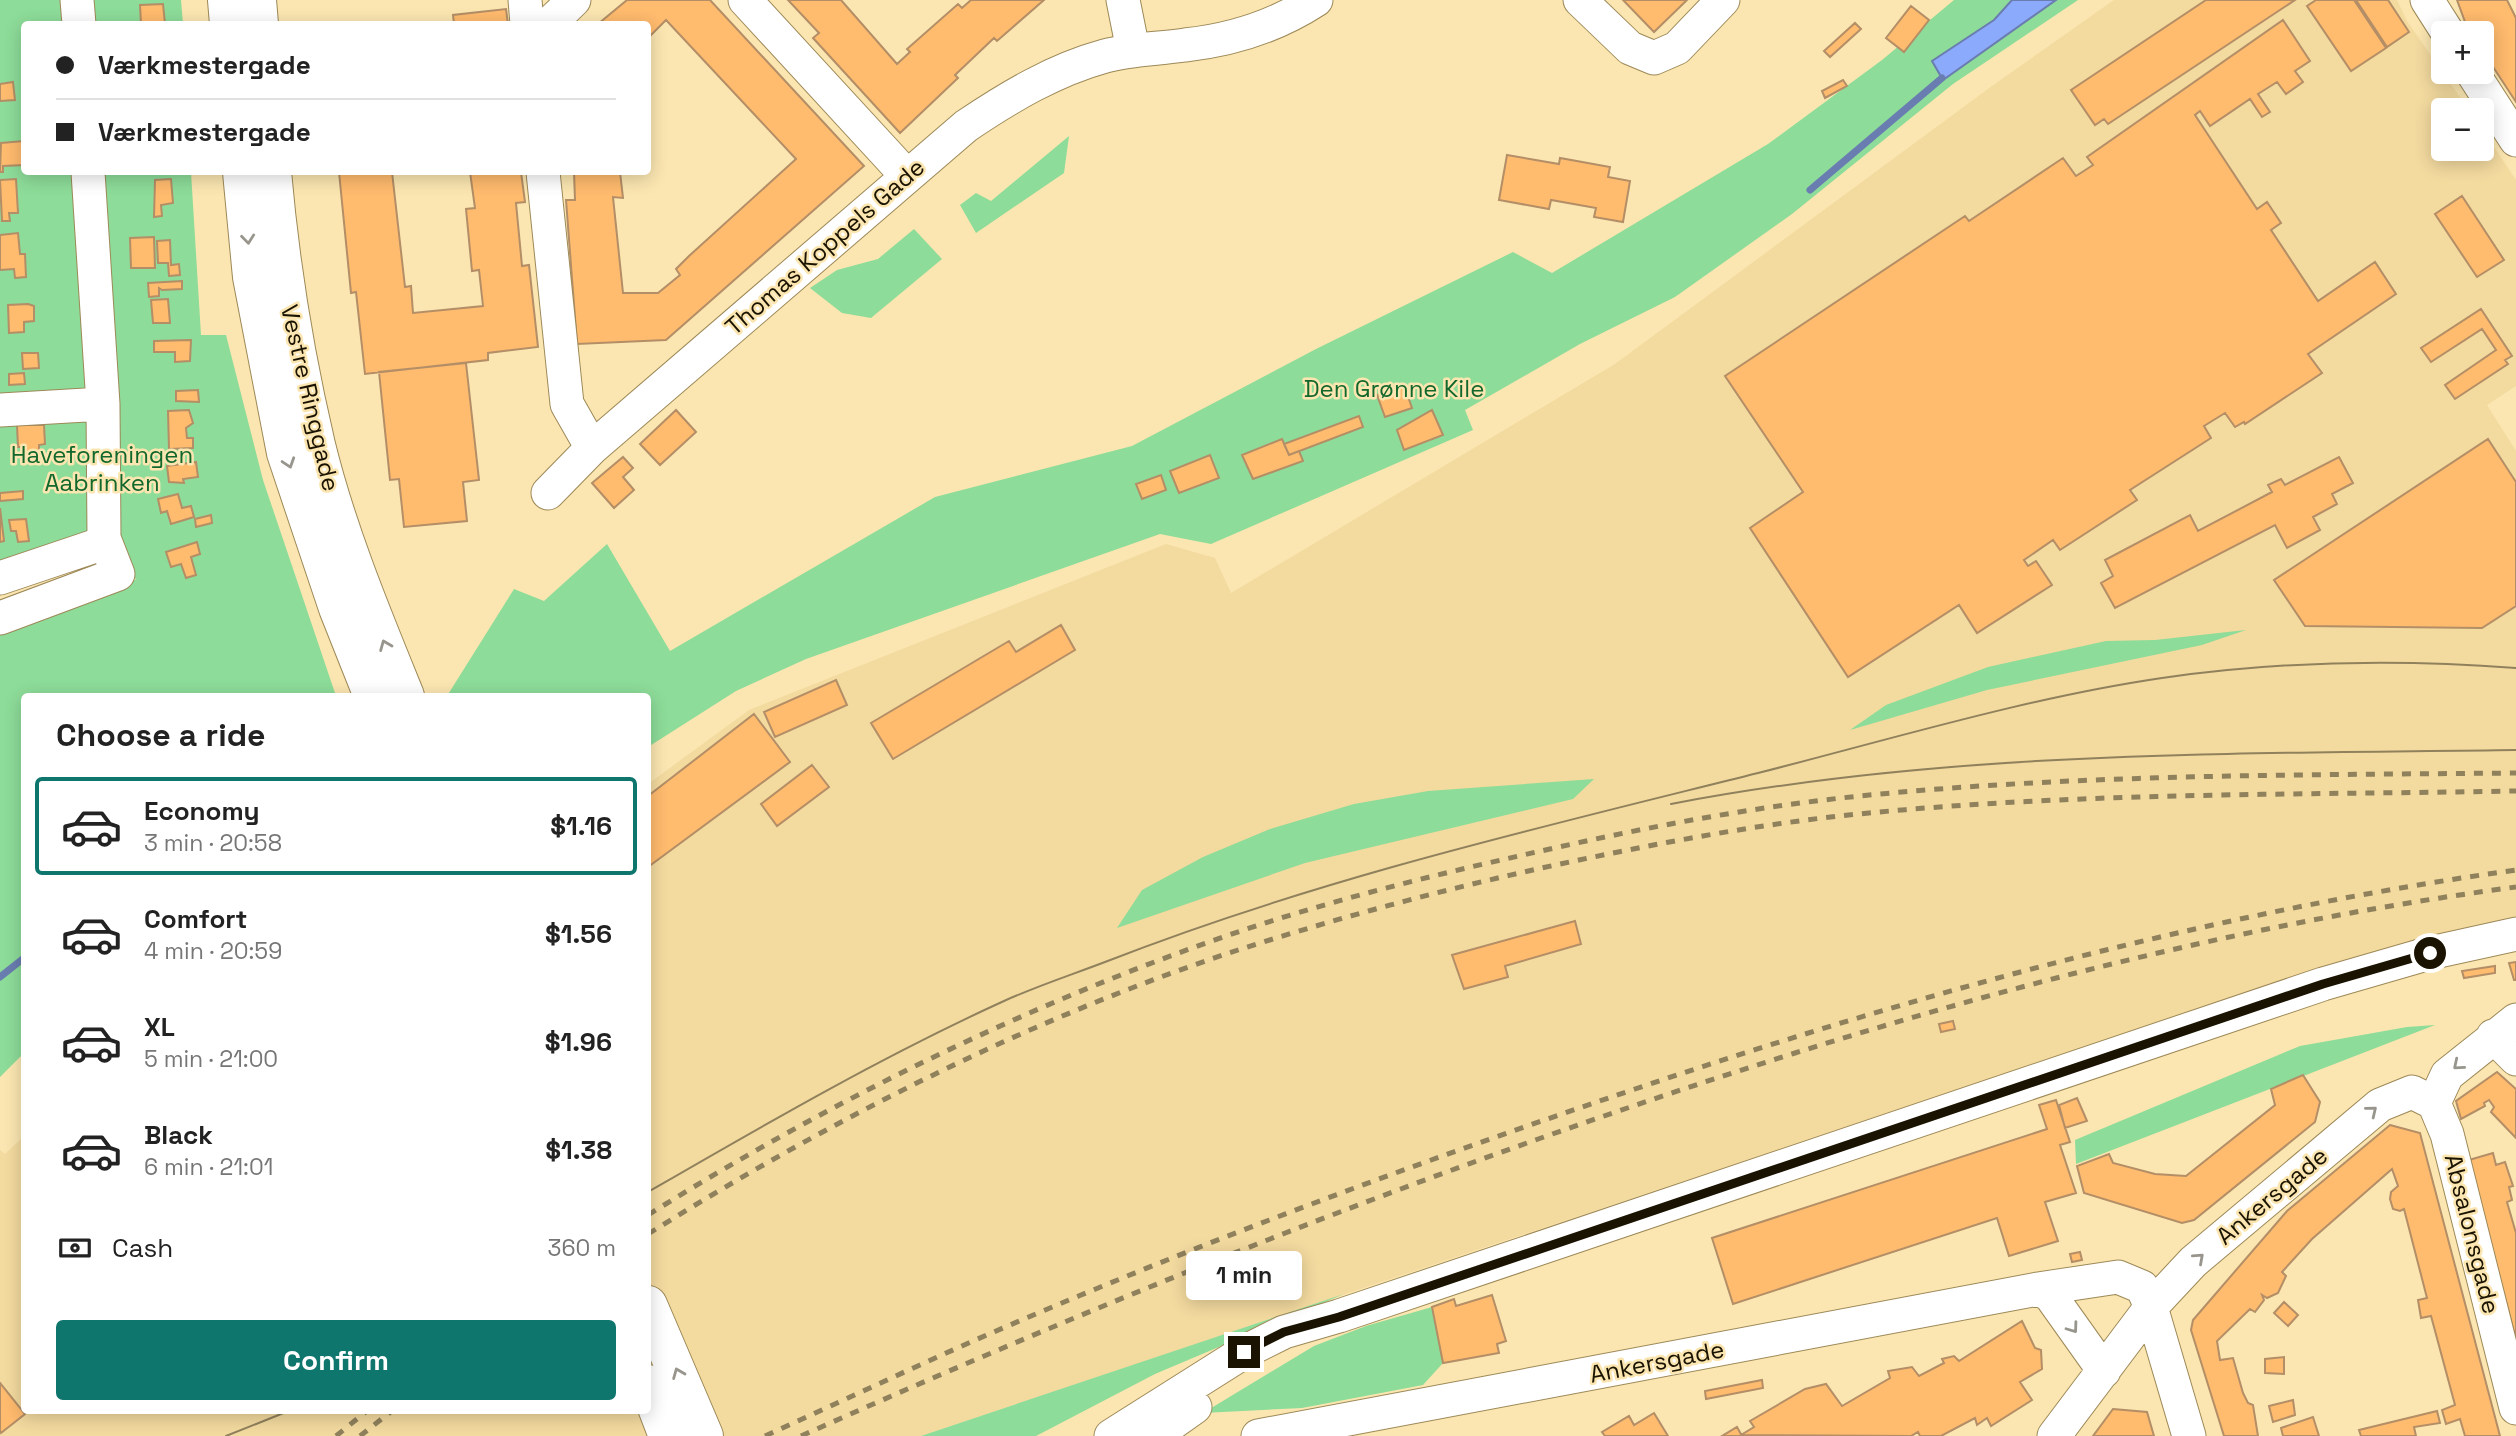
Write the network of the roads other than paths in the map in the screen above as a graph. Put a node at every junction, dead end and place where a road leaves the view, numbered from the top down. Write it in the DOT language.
graph roads {
  1 [pos="77,0"];
  2 [pos="227,0"];
  3 [pos="257,0"];
  4 [pos="525,0"];
  5 [pos="574,0"];
  6 [pos="745,0"];
  7 [pos="1123,0"];
  8 [pos="1316,0"];
  9 [pos="1580,0"];
  10 [pos="1723,0"];
  11 [pos="2427,0"];
  12 [pos="79,21"];
  13 [pos="229,21"];
  14 [pos="260,21"];
  15 [pos="527,21"];
  16 [pos="552,21"];
  17 [pos="2440,21"];
  18 [pos="1133,50"];
  19 [pos="2480,84"];
  20 [pos="2516,140"];
  21 [pos="88,175"];
  22 [pos="242,175"];
  23 [pos="272,175"];
  24 [pos="543,175"];
  25 [pos="907,176"];
  26 [pos="103,404"];
  27 [pos="0,410"];
  28 [pos="592,448"];
  29 [pos="548,493"];
  30 [pos="104,538"];
  31 [pos="0,578"];
  32 [pos="351,601"];
  33 [pos="0,618"];
  34 [pos="372,693"];
  35 [pos="403,693"];
  36 [pos="2516,934"];
  37 [pos="2504,1028"];
  38 [pos="2516,1059"];
  39 [pos="2434,1103"];
  40 [pos="2038,1289"];
  41 [pos="2151,1307"];
  42 [pos="651,1312"];
  43 [pos="1339,1317"];
  44 [pos="2104,1371"];
  45 [pos="651,1392"];
  46 [pos="2516,1408"];
  47 [pos="1267,1435"];
  48 [pos="668,1436"];
  49 [pos="704,1436"];
  50 [pos="1111,1436"];
  51 [pos="1154,1436"];
  52 [pos="2054,1436"];
  53 [pos="2189,1436"];
  1 -- 12 [label="street"];
  2 -- 13 [label="main road"];
  3 -- 14 [label="main road"];
  4 -- 15 [label="street"];
  5 -- 16 [label="street"];
  6 -- 25 [label="street"];
  7 -- 18 [label="street"];
  8 -- 18 [label="street, Thomas Koppels Gade"];
  9 -- 10 [label="street"];
  11 -- 17 [label="street"];
  18 -- 25 [label="street, Thomas Koppels Gade"];
  19 -- 20 [label="street"];
  21 -- 26 [label="street"];
  22 -- 32 [label="main road, Vestre Ringgade, one-way"];
  23 -- 32 [label="main road, Vestre Ringgade"];
  24 -- 28 [label="street"];
  25 -- 28 [label="street, Thomas Koppels Gade"];
  26 -- 27 [label="street"];
  26 -- 30 [label="street"];
  28 -- 29 [label="street, Thomas Koppels Gade"];
  30 -- 31 [label="street"];
  30 -- 33 [label="street"];
  32 -- 34 [label="main road, Vestre Ringgade"];
  35 -- 32 [label="main road, Vestre Ringgade, one-way"];
  36 -- 43 [label="street"];
  37 -- 38 [label="street"];
  37 -- 39 [label="street, one-way"];
  41 -- 39 [label="street, Ankersgade, one-way"];
  39 -- 46 [label="street, Absalonsgade"];
  40 -- 41 [label="street, Ankersgade"];
  40 -- 44 [label="street, one-way"];
  40 -- 47 [label="street, Ankersgade"];
  41 -- 44 [label="street"];
  41 -- 53 [label="street"];
  49 -- 42 [label="main road, one-way"];
  43 -- 50 [label="street"];
  43 -- 51 [label="street"];
  44 -- 52 [label="street"];
  45 -- 48 [label="main road"];
}
